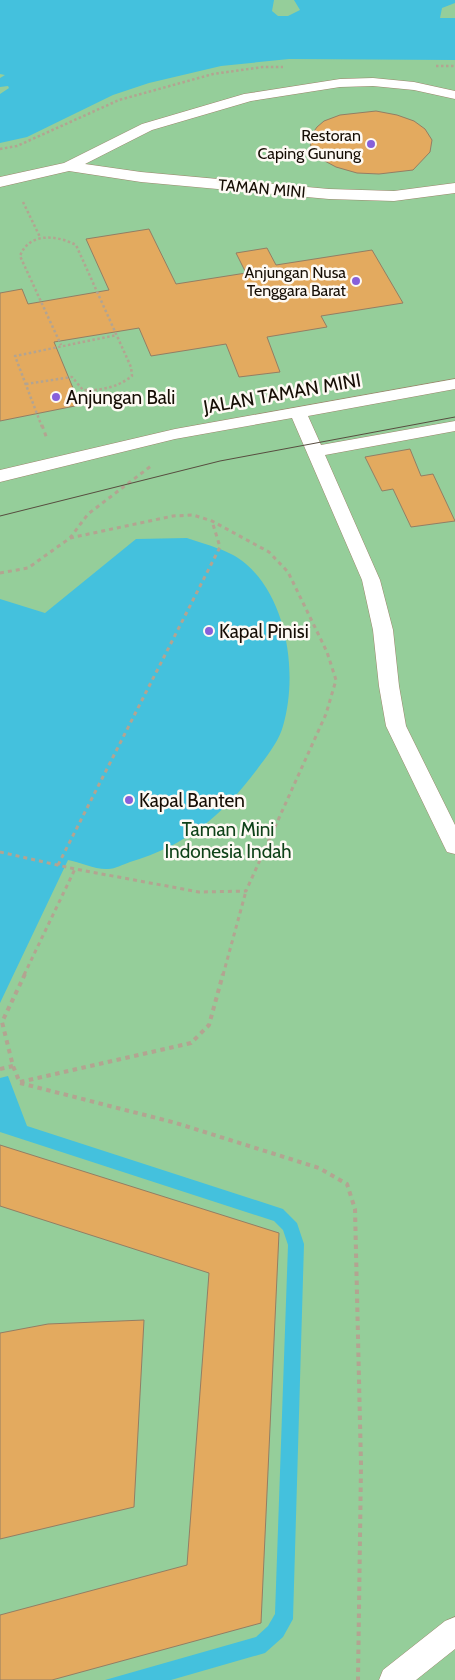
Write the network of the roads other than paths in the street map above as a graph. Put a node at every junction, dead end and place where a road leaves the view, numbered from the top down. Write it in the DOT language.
graph roads {
  1 [pos="455,95"];
  2 [pos="69,166"];
  3 [pos="6,181"];
  4 [pos="455,188"];
  5 [pos="455,384"];
  6 [pos="298,411"];
  7 [pos="455,426"];
  8 [pos="315,451"];
  9 [pos="0,476"];
  10 [pos="455,846"];
  11 [pos="455,1631"];
  12 [pos="393,1680"];
  1 -- 2 [label="lane"];
  2 -- 3 [label="lane"];
  2 -- 4 [label="lane, TAMAN MINI"];
  5 -- 6 [label="lane, JALAN TAMAN MINI"];
  6 -- 8 [label="lane"];
  6 -- 9 [label="lane, JALAN TAMAN MINI"];
  7 -- 8 [label="lane"];
  8 -- 10 [label="lane"];
  11 -- 12 [label="lane"];
}
